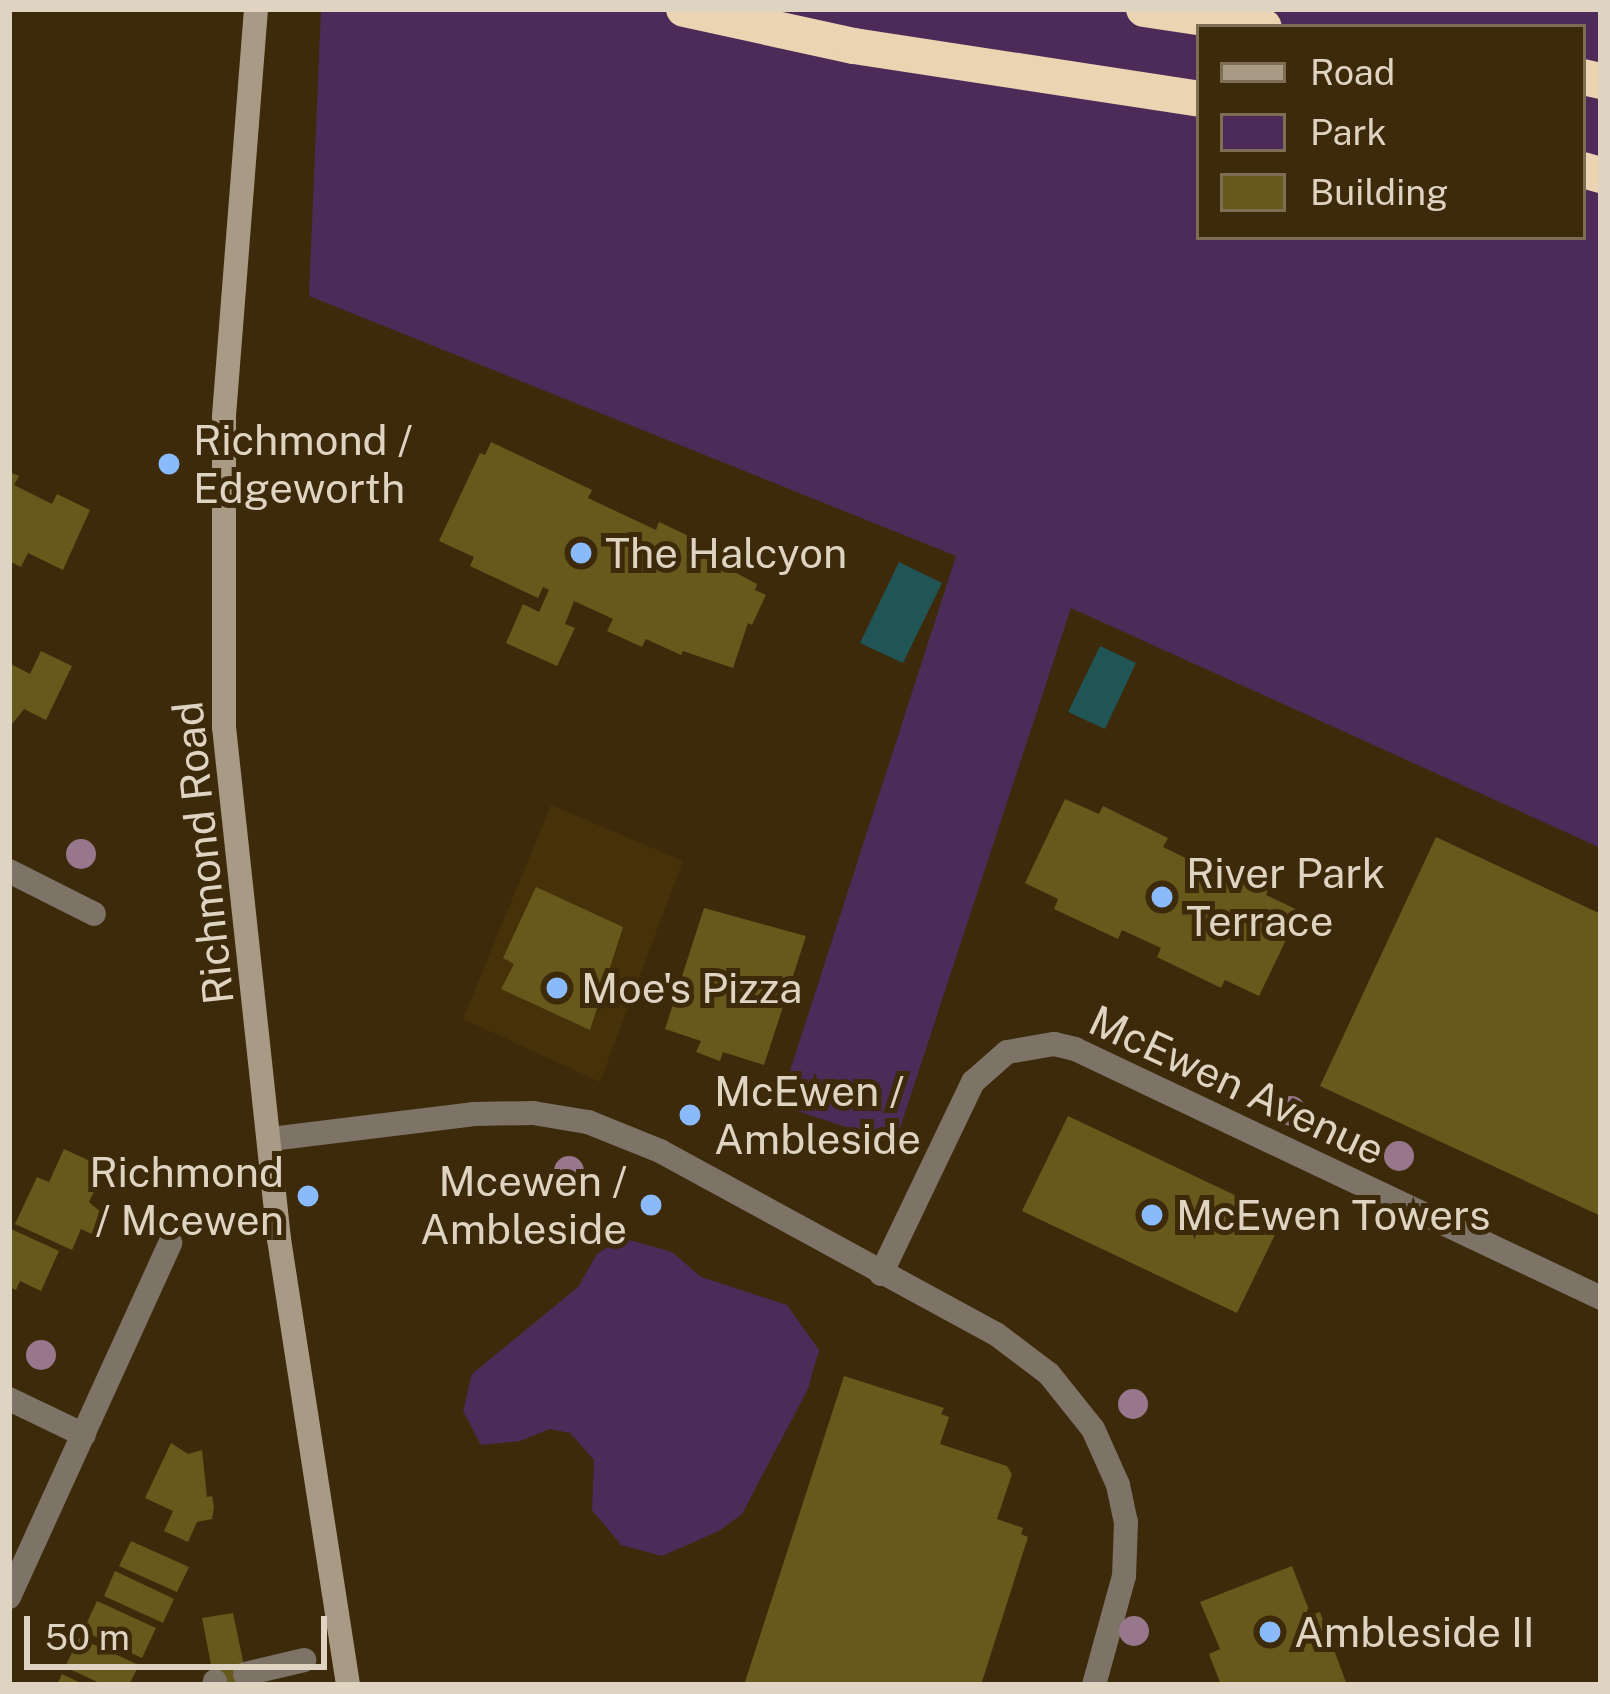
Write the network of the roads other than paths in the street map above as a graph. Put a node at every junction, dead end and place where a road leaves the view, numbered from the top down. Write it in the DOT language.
graph roads {
  1 [pos="256,9"];
  2 [pos="684,9"];
  3 [pos="1144,9"];
  4 [pos="1244,24"];
  5 [pos="1196,99"];
  6 [pos="9,871"];
  7 [pos="94,914"];
  8 [pos="271,1139"];
  9 [pos="170,1243"];
  10 [pos="881,1274"];
  11 [pos="1601,1298"];
  12 [pos="9,1399"];
  13 [pos="84,1435"];
  14 [pos="9,1597"];
  15 [pos="304,1660"];
  16 [pos="245,1674"];
  17 [pos="348,1685"];
  18 [pos="1094,1685"];
  1 -- 8 [label="main road, Richmond Road"];
  2 -- 5 [label="highway"];
  3 -- 4 [label="highway"];
  6 -- 7 [label="street"];
  8 -- 10 [label="street"];
  8 -- 17 [label="main road, Richmond Road"];
  9 -- 13 [label="street"];
  10 -- 11 [label="street, McEwen Avenue"];
  10 -- 18 [label="street"];
  12 -- 13 [label="street"];
  13 -- 14 [label="street"];
  15 -- 16 [label="street"];
}
